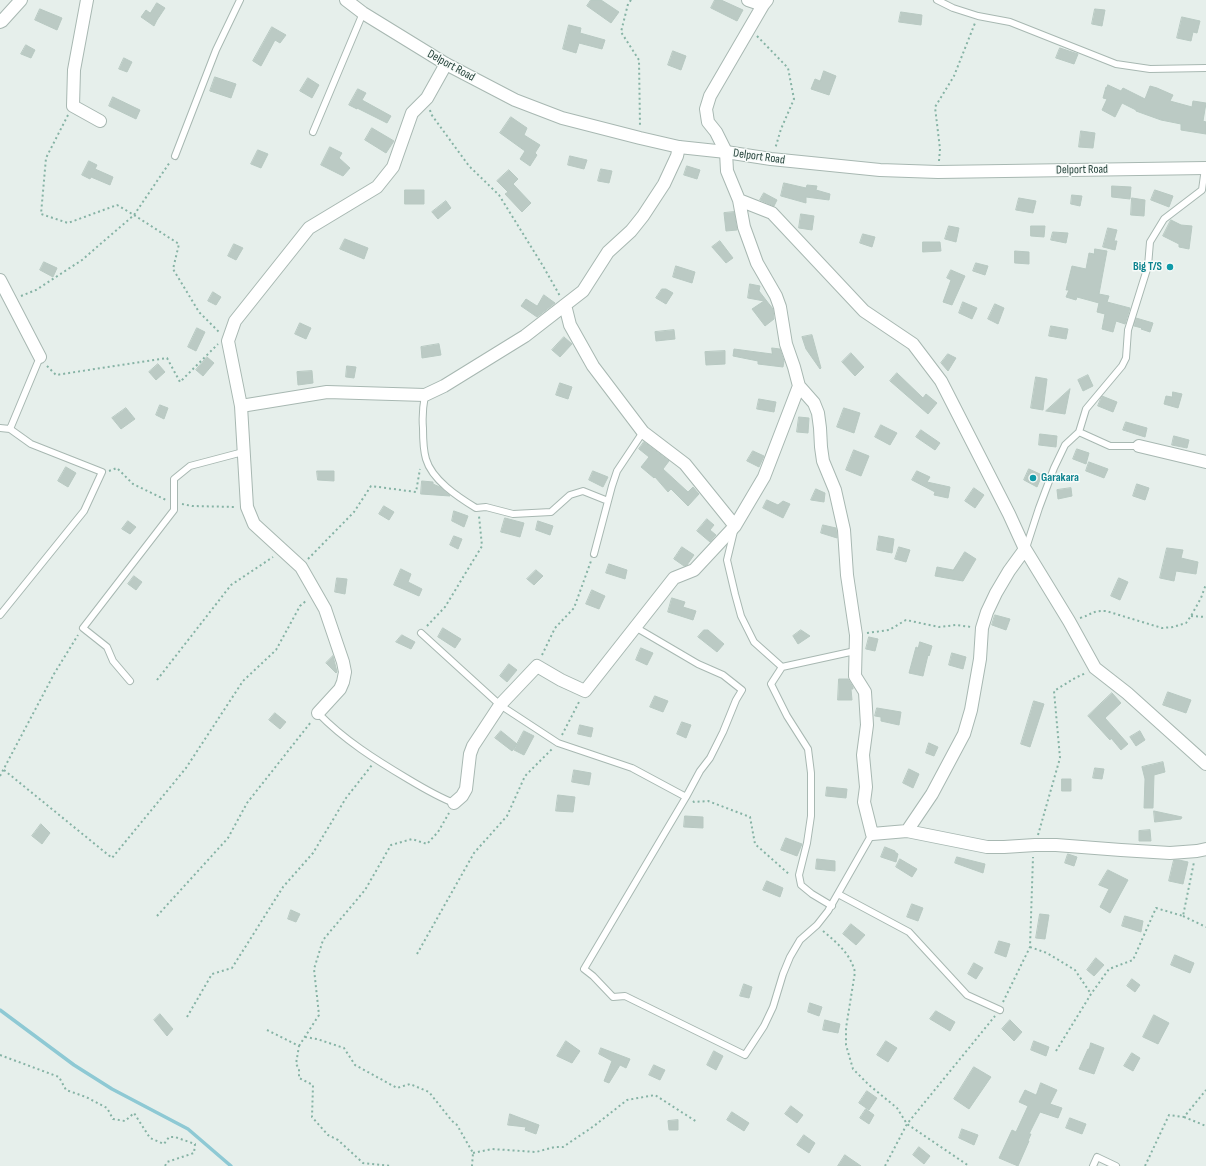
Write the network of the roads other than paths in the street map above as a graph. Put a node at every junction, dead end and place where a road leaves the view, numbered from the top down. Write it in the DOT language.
graph roads {
  1 [pos="21,0"];
  2 [pos="87,0"];
  3 [pos="240,0"];
  4 [pos="346,0"];
  5 [pos="748,0"];
  6 [pos="936,0"];
  7 [pos="765,3"];
  8 [pos="363,13"];
  9 [pos="0,22"];
  10 [pos="446,64"];
  11 [pos="1206,68"];
  12 [pos="100,121"];
  13 [pos="313,132"];
  14 [pos="679,147"];
  15 [pos="726,152"];
  16 [pos="175,156"];
  17 [pos="1205,168"];
  18 [pos="739,200"];
  19 [pos="0,280"];
  20 [pos="565,305"];
  21 [pos="40,357"];
  22 [pos="799,386"];
  23 [pos="425,394"];
  24 [pos="241,406"];
  25 [pos="0,428"];
  26 [pos="10,429"];
  27 [pos="643,432"];
  28 [pos="1079,432"];
  29 [pos="1139,446"];
  30 [pos="243,452"];
  31 [pos="1206,462"];
  32 [pos="608,501"];
  33 [pos="735,526"];
  34 [pos="1025,549"];
  35 [pos="594,554"];
  36 [pos="0,615"];
  37 [pos="635,627"];
  38 [pos="421,633"];
  39 [pos="856,651"];
  40 [pos="782,667"];
  41 [pos="130,681"];
  42 [pos="500,705"];
  43 [pos="318,714"];
  44 [pos="1206,764"];
  45 [pos="686,797"];
  46 [pos="454,803"];
  47 [pos="907,831"];
  48 [pos="872,834"];
  49 [pos="1201,850"];
  50 [pos="838,894"];
  51 [pos="832,906"];
  52 [pos="1000,1010"];
  53 [pos="1093,1166"];
  54 [pos="1116,1166"];
  1 -- 9 [label="street"];
  2 -- 12 [label="street"];
  3 -- 16 [label="lane"];
  4 -- 8 [label="street, Delport Road"];
  5 -- 7 [label="street"];
  6 -- 11 [label="lane"];
  7 -- 15 [label="street"];
  8 -- 10 [label="street, Delport Road"];
  8 -- 13 [label="lane"];
  10 -- 14 [label="street, Delport Road"];
  10 -- 24 [label="street"];
  14 -- 15 [label="street, Delport Road"];
  14 -- 20 [label="street"];
  15 -- 17 [label="street, Delport Road"];
  15 -- 18 [label="street"];
  17 -- 28 [label="lane"];
  18 -- 22 [label="street"];
  18 -- 34 [label="street"];
  19 -- 21 [label="street"];
  20 -- 23 [label="street"];
  20 -- 27 [label="street"];
  21 -- 26 [label="lane"];
  22 -- 33 [label="street"];
  22 -- 39 [label="street"];
  23 -- 24 [label="street"];
  23 -- 32 [label="lane"];
  24 -- 30 [label="street"];
  25 -- 26 [label="lane"];
  26 -- 36 [label="lane"];
  27 -- 32 [label="lane"];
  27 -- 33 [label="street"];
  28 -- 29 [label="lane"];
  28 -- 34 [label="lane"];
  29 -- 31 [label="street"];
  30 -- 41 [label="lane"];
  30 -- 43 [label="street"];
  32 -- 35 [label="lane"];
  33 -- 37 [label="street"];
  33 -- 40 [label="lane"];
  34 -- 44 [label="street"];
  34 -- 47 [label="street"];
  37 -- 42 [label="street"];
  37 -- 45 [label="lane"];
  38 -- 42 [label="lane"];
  39 -- 40 [label="lane"];
  39 -- 48 [label="street"];
  40 -- 51 [label="lane"];
  42 -- 45 [label="lane"];
  42 -- 46 [label="street"];
  43 -- 46 [label="lane"];
  45 -- 51 [label="lane"];
  47 -- 48 [label="street"];
  47 -- 49 [label="street"];
  48 -- 50 [label="lane"];
  50 -- 51 [label="lane"];
  50 -- 52 [label="lane"];
  53 -- 54 [label="lane"];
}
